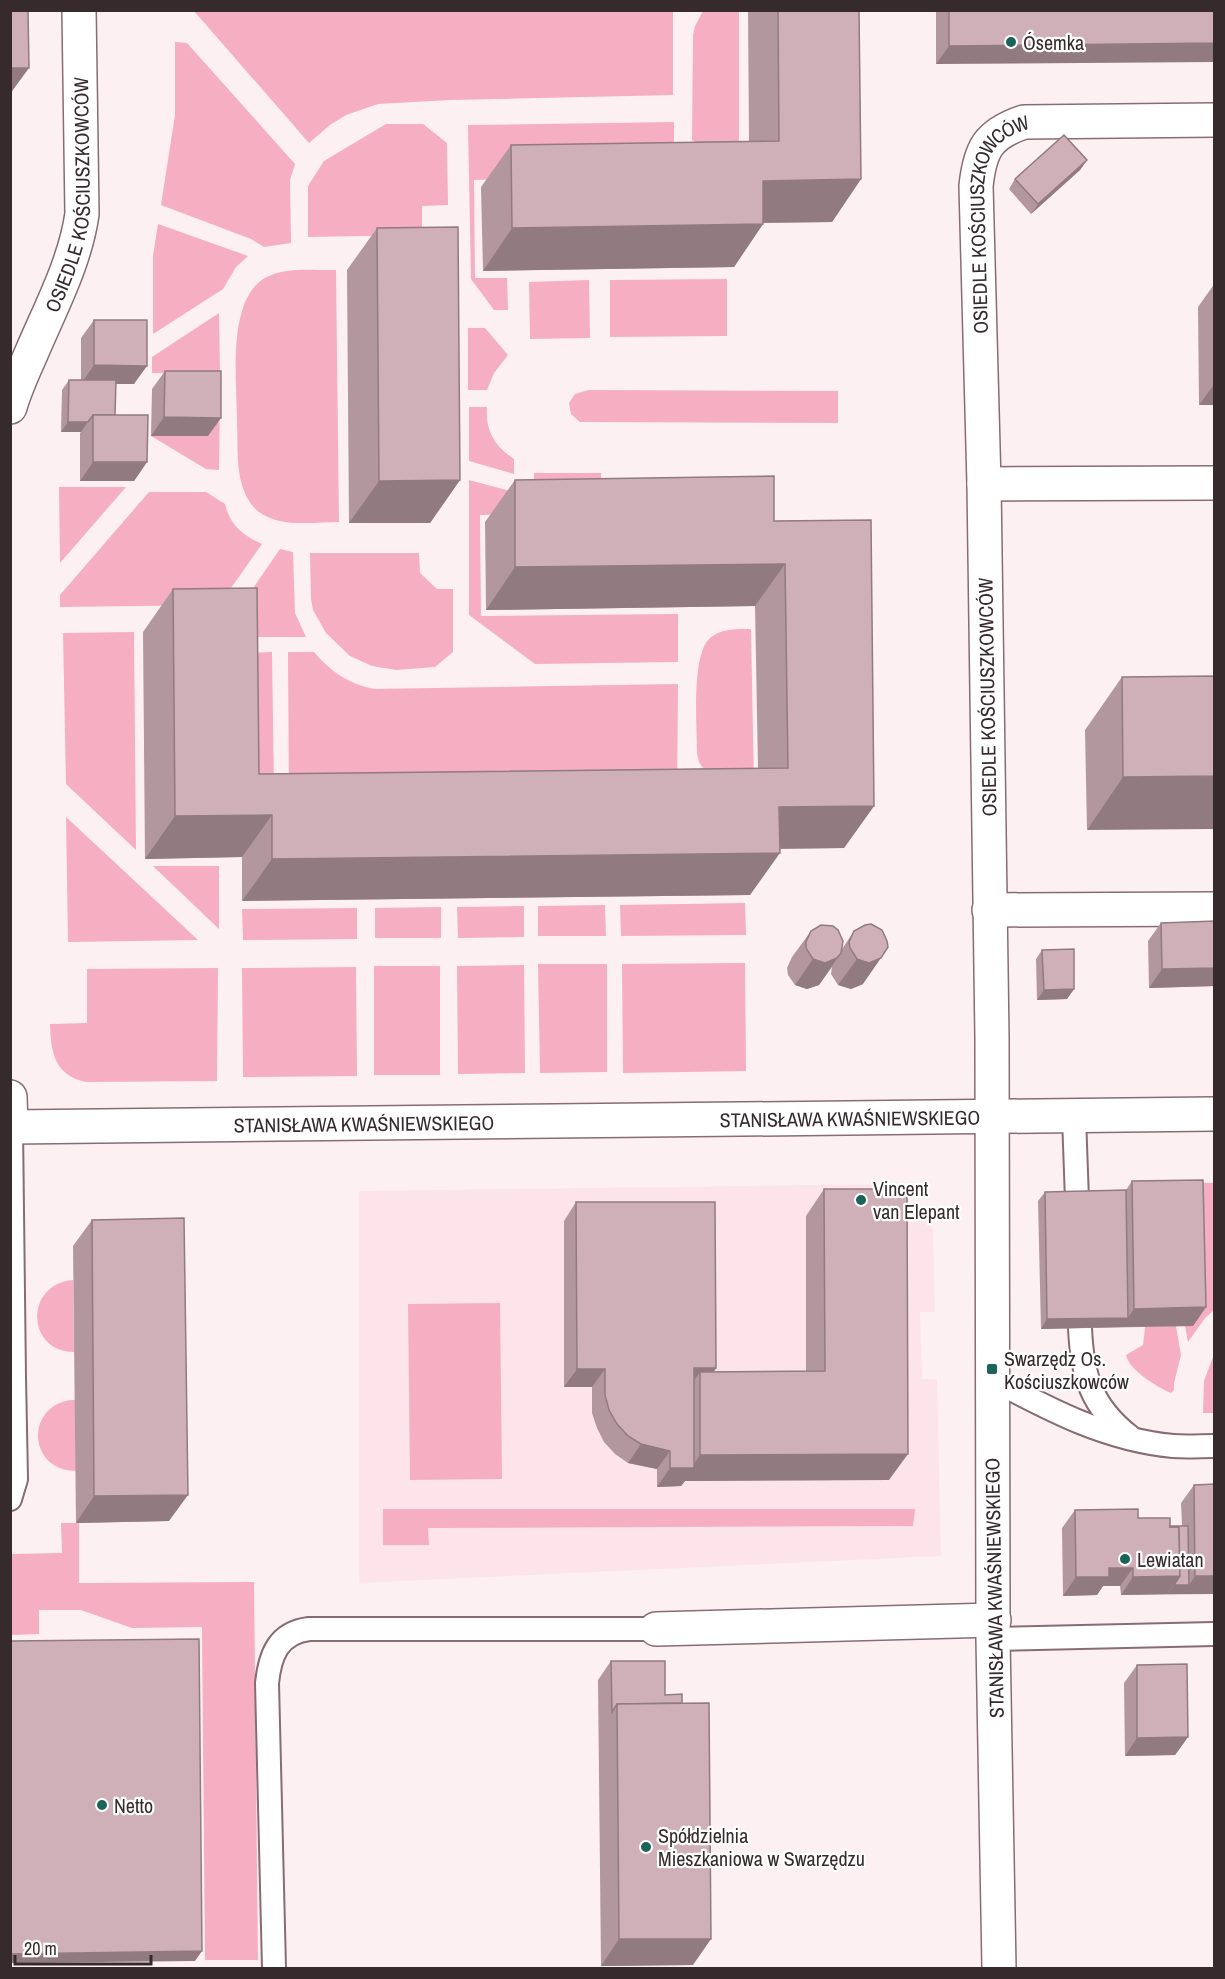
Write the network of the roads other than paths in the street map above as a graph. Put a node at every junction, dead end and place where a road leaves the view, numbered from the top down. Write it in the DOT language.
graph roads {
  1 [pos="79,10"];
  2 [pos="1215,120"];
  3 [pos="17,373"];
  4 [pos="10,407"];
  5 [pos="1215,483"];
  6 [pos="984,484"];
  7 [pos="1215,909"];
  8 [pos="989,910"];
  9 [pos="10,1097"];
  10 [pos="1215,1114"];
  11 [pos="1074,1117"];
  12 [pos="991,1118"];
  13 [pos="11,1127"];
  14 [pos="1077,1200"];
  15 [pos="12,1265"];
  16 [pos="1080,1328"];
  17 [pos="12,1378"];
  18 [pos="993,1379"];
  19 [pos="1132,1439"];
  20 [pos="1215,1446"];
  21 [pos="10,1499"];
  22 [pos="656,1629"];
  23 [pos="994,1629"];
  24 [pos="1215,1634"];
  25 [pos="999,1966"];
  26 [pos="274,1968"];
  1 -- 3 [label="street, OSIEDLE KOŚCIUSZKOWCÓW"];
  2 -- 6 [label="street, OSIEDLE KOŚCIUSZKOWCÓW"];
  3 -- 4 [label="street, OSIEDLE KOŚCIUSZKOWCÓW"];
  5 -- 6 [label="street"];
  6 -- 8 [label="street, OSIEDLE KOŚCIUSZKOWCÓW"];
  7 -- 8 [label="street"];
  8 -- 12 [label="street, OSIEDLE KOŚCIUSZKOWCÓW"];
  9 -- 13 [label="street"];
  10 -- 11 [label="street"];
  11 -- 12 [label="street"];
  11 -- 14 [label="lane"];
  12 -- 13 [label="street, STANISŁAWA KWAŚNIEWSKIEGO"];
  12 -- 18 [label="street, STANISŁAWA KWAŚNIEWSKIEGO"];
  13 -- 15 [label="lane"];
  15 -- 17 [label="lane"];
  16 -- 19 [label="lane"];
  17 -- 21 [label="lane"];
  18 -- 19 [label="lane"];
  18 -- 23 [label="street, STANISŁAWA KWAŚNIEWSKIEGO"];
  19 -- 20 [label="lane"];
  22 -- 23 [label="street"];
  22 -- 26 [label="lane"];
  23 -- 24 [label="lane"];
  23 -- 25 [label="street, STANISŁAWA KWAŚNIEWSKIEGO"];
}
